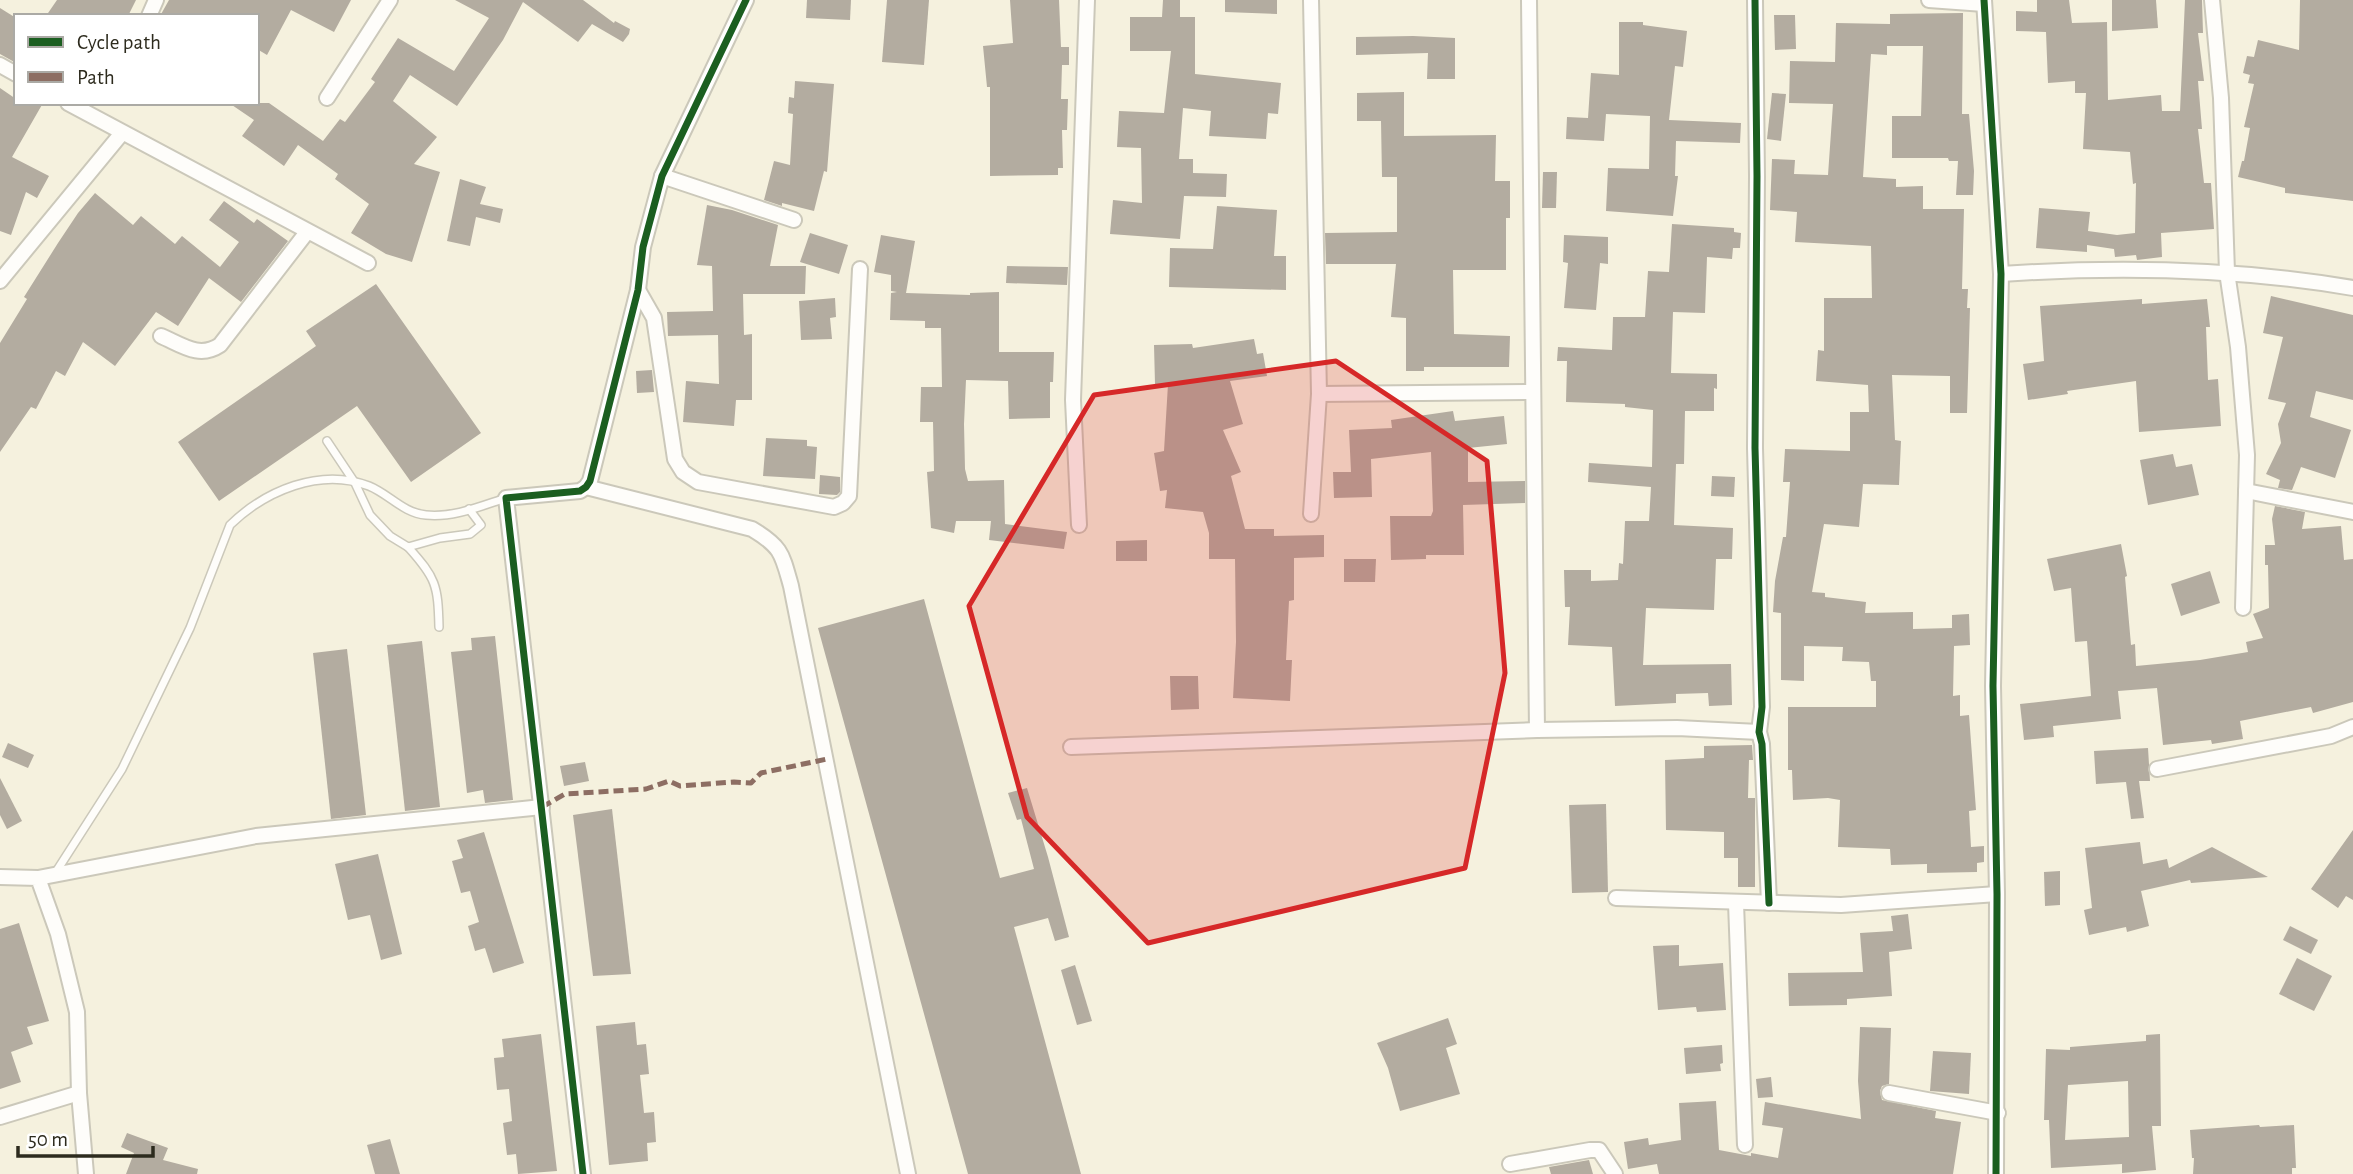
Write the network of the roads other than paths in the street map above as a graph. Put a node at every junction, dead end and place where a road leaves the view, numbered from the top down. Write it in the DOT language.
graph roads {
  1 [pos="390,0"];
  2 [pos="746,0"];
  3 [pos="1087,0"];
  4 [pos="1311,0"];
  5 [pos="1529,0"];
  6 [pos="1755,0"];
  7 [pos="1929,0"];
  8 [pos="2211,0"];
  9 [pos="1984,2"];
  10 [pos="327,98"];
  11 [pos="72,105"];
  12 [pos="122,133"];
  13 [pos="662,176"];
  14 [pos="794,220"];
  15 [pos="307,232"];
  16 [pos="368,263"];
  17 [pos="860,269"];
  18 [pos="2227,272"];
  19 [pos="2001,274"];
  20 [pos="0,281"];
  21 [pos="2353,288"];
  22 [pos="638,290"];
  23 [pos="161,336"];
  24 [pos="1532,393"];
  25 [pos="1319,394"];
  26 [pos="327,441"];
  27 [pos="355,483"];
  28 [pos="586,487"];
  29 [pos="2245,491"];
  30 [pos="506,498"];
  31 [pos="470,509"];
  32 [pos="2353,512"];
  33 [pos="1311,514"];
  34 [pos="1079,525"];
  35 [pos="408,547"];
  36 [pos="2243,608"];
  37 [pos="439,626"];
  38 [pos="2353,727"];
  39 [pos="1537,730"];
  40 [pos="1759,732"];
  41 [pos="1071,747"];
  42 [pos="2157,769"];
  43 [pos="542,807"];
  44 [pos="54,875"];
  45 [pos="0,877"];
  46 [pos="38,878"];
  47 [pos="1997,894"];
  48 [pos="1616,898"];
  49 [pos="1736,903"];
  50 [pos="1769,903"];
  51 [pos="79,1093"];
  52 [pos="1889,1093"];
  53 [pos="1998,1113"];
  54 [pos="0,1117"];
  55 [pos="1745,1145"];
  56 [pos="1510,1164"];
  57 [pos="86,1174"];
  58 [pos="583,1174"];
  59 [pos="908,1174"];
  60 [pos="1615,1174"];
  61 [pos="1996,1174"];
  1 -- 10 [label="street"];
  2 -- 13 [label="street"];
  3 -- 34 [label="street"];
  4 -- 25 [label="street"];
  5 -- 24 [label="street"];
  6 -- 40 [label="street"];
  7 -- 9 [label="street"];
  8 -- 18 [label="street"];
  9 -- 19 [label="street"];
  11 -- 12 [label="street"];
  12 -- 15 [label="street"];
  12 -- 20 [label="street"];
  13 -- 14 [label="street"];
  13 -- 22 [label="street"];
  15 -- 16 [label="street"];
  15 -- 23 [label="street"];
  17 -- 22 [label="street"];
  18 -- 19 [label="street"];
  18 -- 21 [label="street"];
  18 -- 29 [label="street"];
  19 -- 47 [label="street"];
  22 -- 28 [label="street"];
  24 -- 25 [label="street"];
  24 -- 39 [label="street"];
  25 -- 33 [label="street"];
  26 -- 27 [label="lane"];
  27 -- 31 [label="lane"];
  27 -- 35 [label="lane"];
  27 -- 44 [label="lane"];
  28 -- 30 [label="street"];
  28 -- 59 [label="street"];
  29 -- 32 [label="street"];
  29 -- 36 [label="street"];
  30 -- 31 [label="lane"];
  30 -- 43 [label="street"];
  31 -- 35 [label="lane"];
  35 -- 37 [label="lane"];
  38 -- 42 [label="street"];
  39 -- 40 [label="street"];
  39 -- 41 [label="street"];
  40 -- 50 [label="street"];
  43 -- 44 [label="street"];
  43 -- 58 [label="street"];
  44 -- 46 [label="street"];
  45 -- 46 [label="street"];
  46 -- 51 [label="street"];
  47 -- 50 [label="street"];
  47 -- 53 [label="street"];
  48 -- 49 [label="street"];
  49 -- 50 [label="street"];
  49 -- 55 [label="street"];
  51 -- 54 [label="street"];
  51 -- 57 [label="street"];
  52 -- 53 [label="street"];
  53 -- 61 [label="street"];
  56 -- 60 [label="street"];
}
